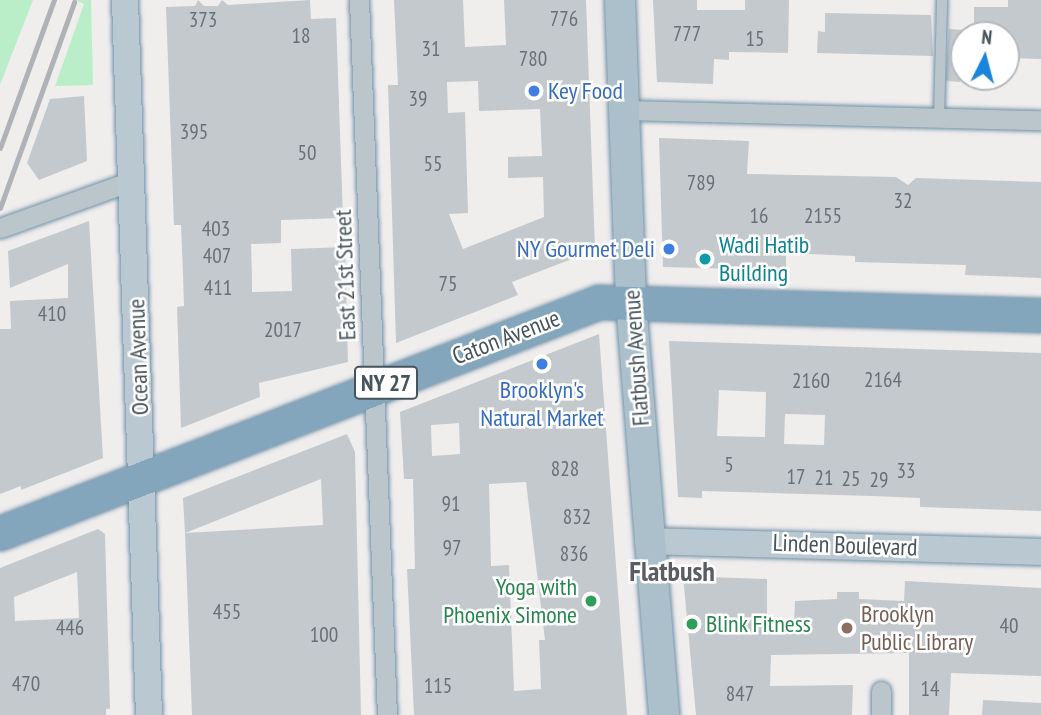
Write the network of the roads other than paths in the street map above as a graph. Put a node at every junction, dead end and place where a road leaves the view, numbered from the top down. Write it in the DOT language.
graph roads {
  1 [pos="125,0"];
  2 [pos="359,0"];
  3 [pos="620,0"];
  4 [pos="942,0"];
  5 [pos="624,110"];
  6 [pos="939,118"];
  7 [pos="1041,120"];
  8 [pos="131,181"];
  9 [pos="2,228"];
  10 [pos="631,303"];
  11 [pos="1041,315"];
  12 [pos="374,388"];
  13 [pos="144,479"];
  14 [pos="0,533"];
  15 [pos="648,541"];
  16 [pos="1041,552"];
  17 [pos="881,691"];
  18 [pos="149,715"];
  19 [pos="387,715"];
  20 [pos="664,715"];
  21 [pos="881,715"];
  1 -- 8 [label="main road, Ocean Avenue"];
  2 -- 12 [label="street, East 21st Street"];
  3 -- 5 [label="main road, Flatbush Avenue"];
  4 -- 6 [label="lane"];
  5 -- 6 [label="street"];
  5 -- 10 [label="main road, Flatbush Avenue"];
  6 -- 7 [label="street"];
  8 -- 9 [label="street"];
  8 -- 13 [label="main road, Ocean Avenue"];
  10 -- 11 [label="highway, Caton Avenue / NY 27"];
  10 -- 12 [label="highway, Caton Avenue / NY 27"];
  10 -- 15 [label="main road, Flatbush Avenue"];
  12 -- 13 [label="highway, Caton Avenue / NY 27"];
  12 -- 19 [label="street, East 21st Street"];
  13 -- 14 [label="highway, Caton Avenue / NY 27"];
  13 -- 18 [label="main road, Ocean Avenue"];
  15 -- 16 [label="main road, Linden Boulevard"];
  15 -- 20 [label="main road, Flatbush Avenue"];
  17 -- 21 [label="street"];
}
